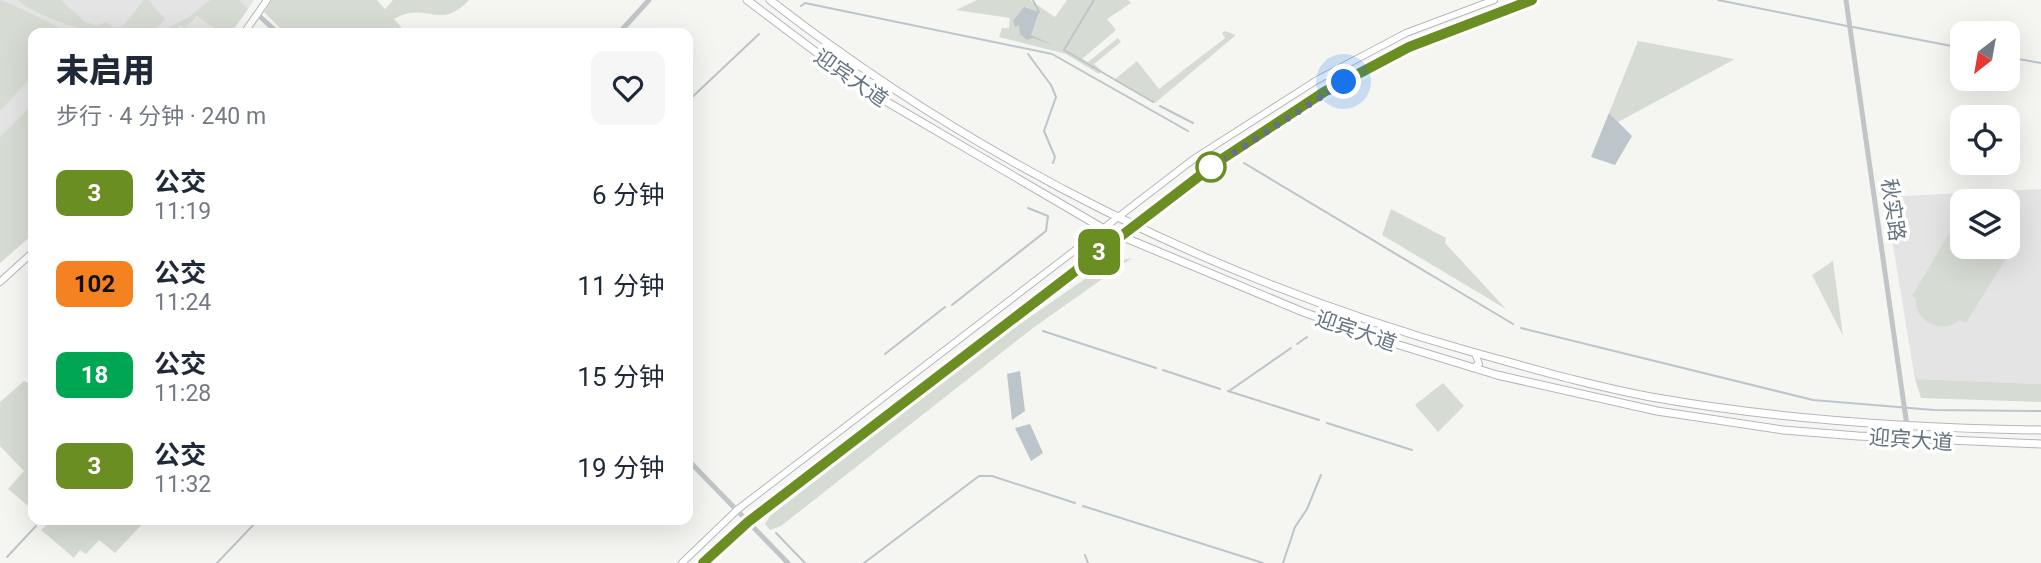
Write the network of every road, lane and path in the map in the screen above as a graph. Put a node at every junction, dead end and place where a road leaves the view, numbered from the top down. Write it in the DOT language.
graph roads {
  1 [pos="267,0"];
  2 [pos="649,0"];
  3 [pos="747,0"];
  4 [pos="770,0"];
  5 [pos="1494,0"];
  6 [pos="1532,0"];
  7 [pos="1846,0"];
  8 [pos="257,14"];
  9 [pos="247,28"];
  10 [pos="272,28"];
  11 [pos="624,28"];
  12 [pos="1117,218"];
  13 [pos="1133,225"];
  14 [pos="1104,229"];
  15 [pos="1120,237"];
  16 [pos="28,257"];
  17 [pos="0,282"];
  18 [pos="1475,353"];
  19 [pos="1472,368"];
  20 [pos="1533,369"];
  21 [pos="1531,383"];
  22 [pos="1907,426"];
  23 [pos="2041,430"];
  24 [pos="2041,444"];
  25 [pos="693,465"];
  26 [pos="759,494"];
  27 [pos="769,506"];
  28 [pos="737,510"];
  29 [pos="748,522"];
  30 [pos="711,533"];
  31 [pos="722,545"];
  32 [pos="682,563"];
  33 [pos="703,563"];
  34 [pos="788,563"];
  1 -- 8 [label="main road"];
  2 -- 11 [label="street"];
  3 -- 14 [label="highway, 迎宾大道"];
  4 -- 12 [label="highway, 迎宾大道"];
  5 -- 12 [label="main road"];
  6 -- 13 [label="main road"];
  7 -- 22 [label="street, 秋实路"];
  8 -- 9 [label="main road"];
  8 -- 10 [label="street"];
  12 -- 13 [label="highway, 迎宾大道"];
  12 -- 14 [label="main road"];
  13 -- 15 [label="main road"];
  13 -- 18 [label="highway, 迎宾大道"];
  14 -- 15 [label="highway, 迎宾大道"];
  14 -- 26 [label="main road"];
  15 -- 19 [label="highway, 迎宾大道"];
  15 -- 27 [label="main road"];
  16 -- 17 [label="main road"];
  18 -- 19 [label="main road"];
  18 -- 20 [label="highway, 迎宾大道"];
  19 -- 21 [label="highway, 迎宾大道"];
  20 -- 21 [label="main road"];
  20 -- 22 [label="highway, 迎宾大道"];
  21 -- 24 [label="highway, 迎宾大道"];
  22 -- 23 [label="highway, 迎宾大道"];
  25 -- 28 [label="street"];
  26 -- 27 [label="main road"];
  26 -- 28 [label="main road"];
  27 -- 29 [label="main road"];
  28 -- 29 [label="street"];
  28 -- 30 [label="main road"];
  29 -- 31 [label="main road"];
  29 -- 34 [label="street"];
  30 -- 31 [label="main road"];
  30 -- 32 [label="main road"];
  31 -- 33 [label="main road"];
}
